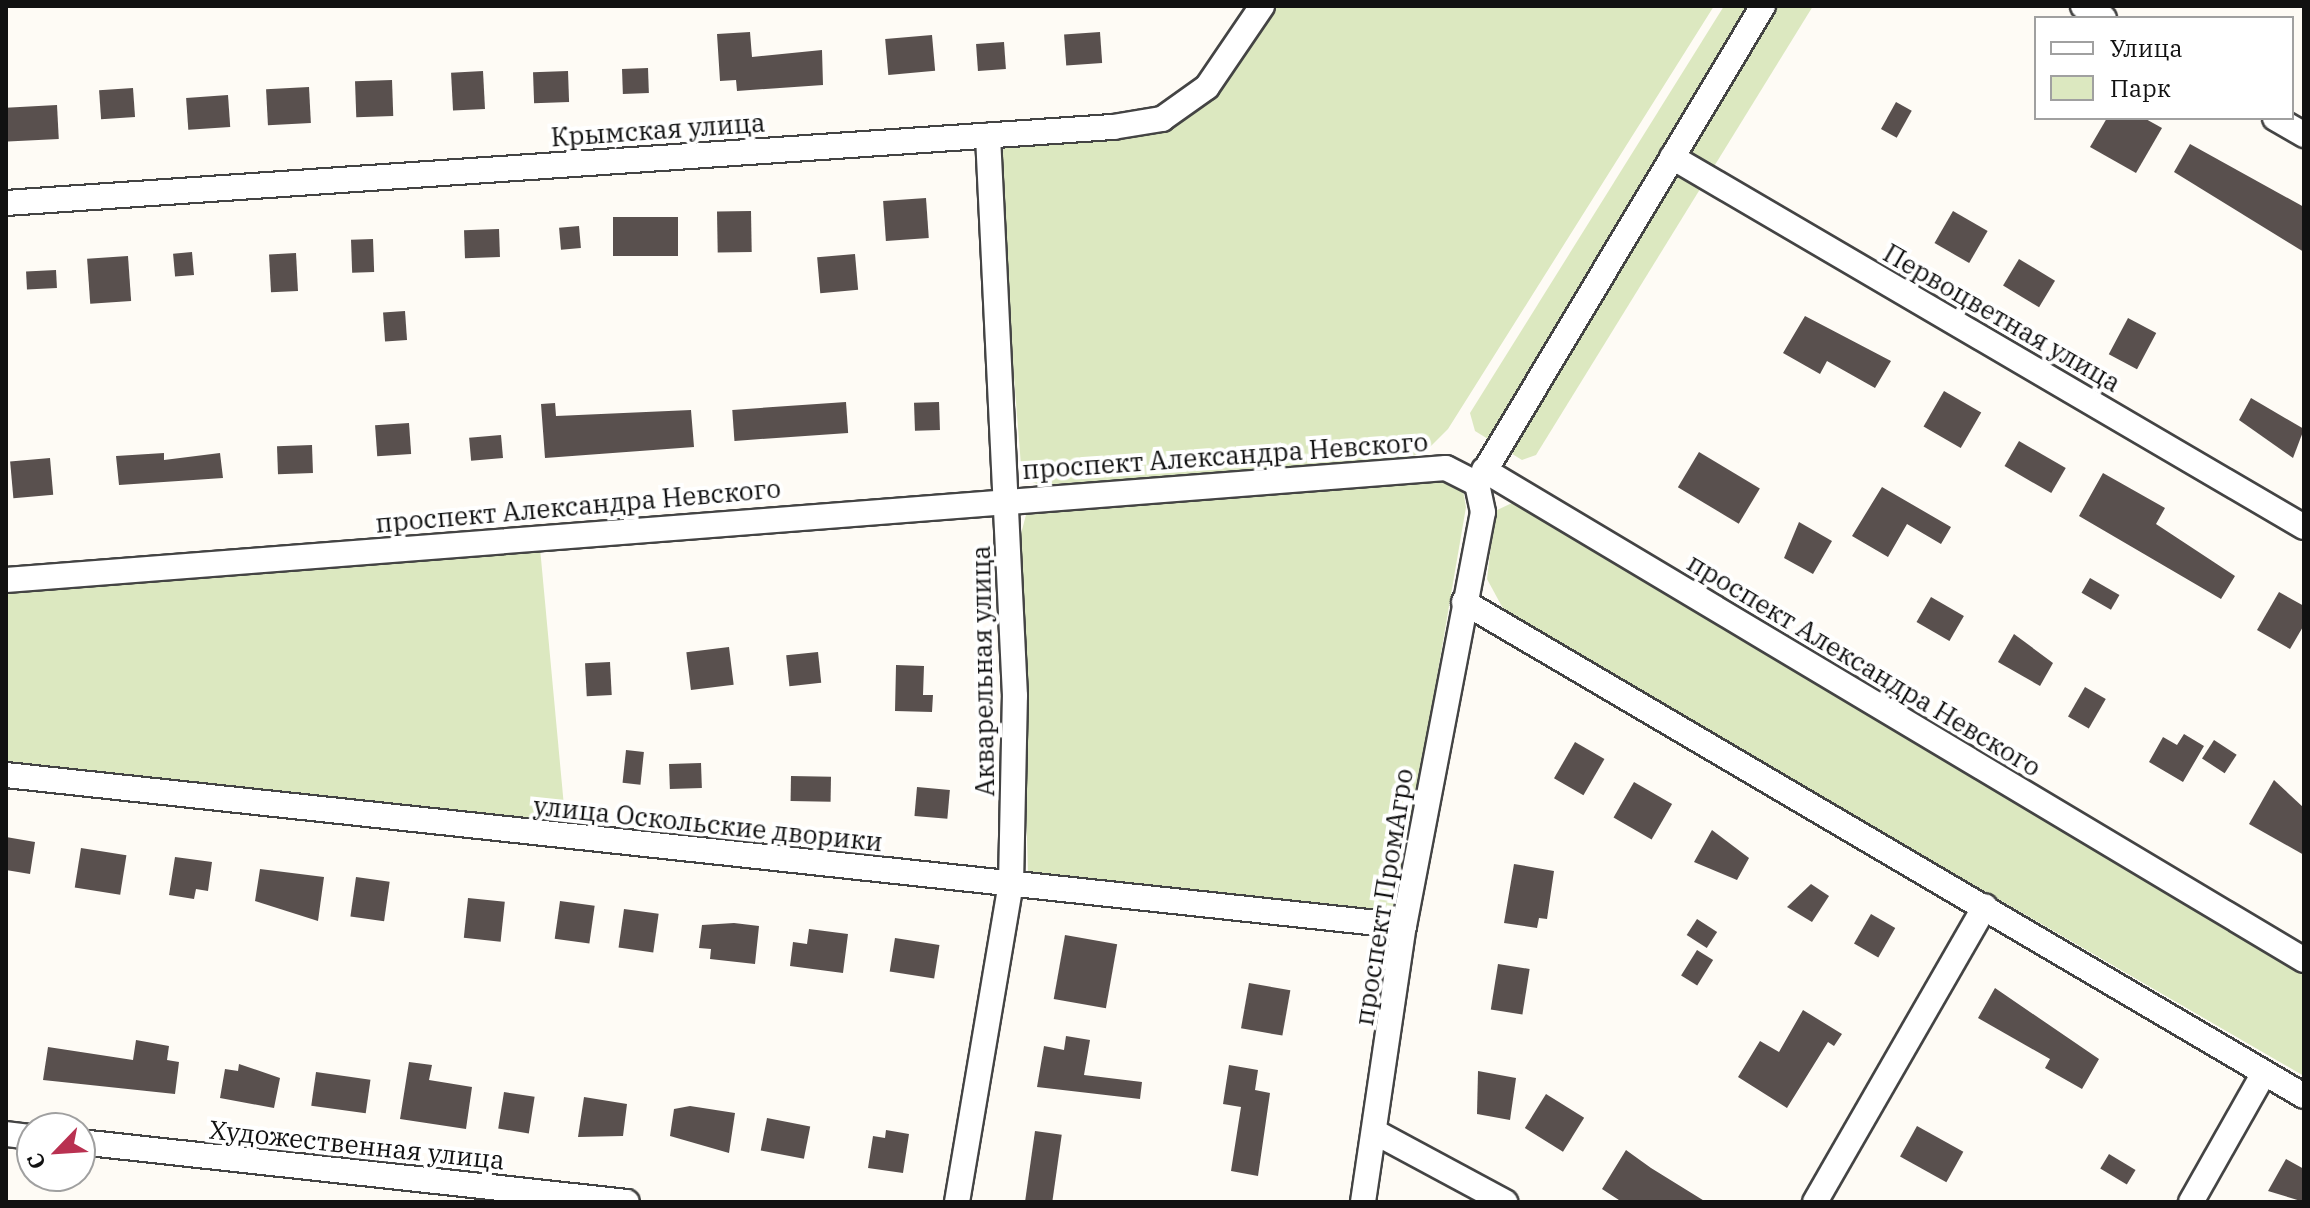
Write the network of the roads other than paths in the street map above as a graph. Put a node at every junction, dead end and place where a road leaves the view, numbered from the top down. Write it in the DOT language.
graph roads {
  1 [pos="1262,6"];
  2 [pos="1763,6"];
  3 [pos="2083,6"];
  4 [pos="2100,16"];
  5 [pos="2278,120"];
  6 [pos="2304,135"];
  7 [pos="988,136"];
  8 [pos="1672,157"];
  9 [pos="6,203"];
  10 [pos="1481,477"];
  11 [pos="1008,499"];
  12 [pos="2304,527"];
  13 [pos="6,580"];
  14 [pos="1464,602"];
  15 [pos="6,775"];
  16 [pos="1011,884"];
  17 [pos="1985,906"];
  18 [pos="1404,926"];
  19 [pos="2304,960"];
  20 [pos="2264,1073"];
  21 [pos="2304,1096"];
  22 [pos="1375,1132"];
  23 [pos="96,1144"];
  24 [pos="627,1202"];
  25 [pos="957,1202"];
  26 [pos="1363,1202"];
  27 [pos="1505,1202"];
  28 [pos="1815,1202"];
  29 [pos="2191,1202"];
  1 -- 7 [label="street, Крымская улица"];
  2 -- 8 [label="street"];
  3 -- 4 [label="street"];
  5 -- 6 [label="street"];
  7 -- 9 [label="street, Крымская улица"];
  7 -- 11 [label="street, Акварельная улица"];
  8 -- 10 [label="street"];
  8 -- 12 [label="street, Первоцветная улица"];
  10 -- 11 [label="street, проспект Александра Невского"];
  10 -- 14 [label="street, проспект ПромАгро"];
  10 -- 19 [label="street, проспект Александра Невского"];
  11 -- 13 [label="street, проспект Александра Невского"];
  11 -- 16 [label="street, Акварельная улица"];
  14 -- 17 [label="street"];
  14 -- 18 [label="street, проспект ПромАгро"];
  15 -- 16 [label="street, улица Оскольские дворики"];
  16 -- 18 [label="street, улица Оскольские дворики"];
  16 -- 25 [label="street, Акварельная улица"];
  17 -- 20 [label="street"];
  17 -- 28 [label="street"];
  18 -- 22 [label="street, проспект ПромАгро"];
  20 -- 21 [label="street"];
  20 -- 29 [label="street"];
  22 -- 26 [label="street, проспект ПромАгро"];
  22 -- 27 [label="street"];
  23 -- 24 [label="street, Художественная улица"];
}
